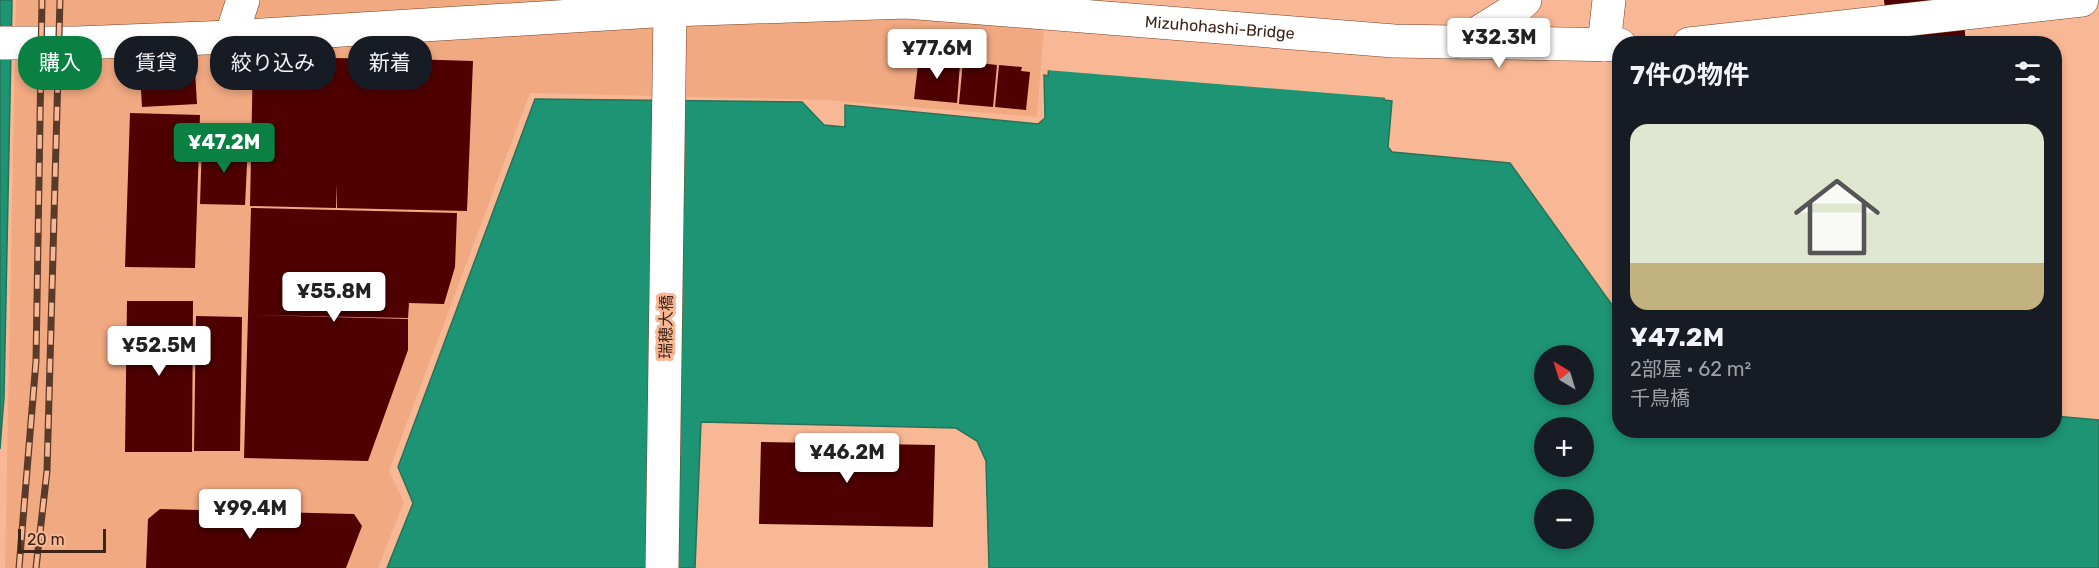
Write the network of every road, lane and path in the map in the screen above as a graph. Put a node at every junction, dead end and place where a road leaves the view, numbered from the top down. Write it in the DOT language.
graph roads {
  1 [pos="243,0"];
  2 [pos="1525,0"];
  3 [pos="1609,0"];
  4 [pos="2082,0"];
  5 [pos="670,10"];
  6 [pos="231,36"];
  7 [pos="247,36"];
  8 [pos="1760,36"];
  9 [pos="210,38"];
  10 [pos="1463,42"];
  11 [pos="2,43"];
  12 [pos="1612,45"];
  13 [pos="662,568"];
  1 -- 6 [label="street"];
  2 -- 10 [label="street"];
  3 -- 12 [label="street"];
  4 -- 8 [label="street"];
  5 -- 7 [label="street, Mizuhohashi-Bridge"];
  5 -- 10 [label="street, Mizuhohashi-Bridge"];
  5 -- 13 [label="street, 瑞穂大橋"];
  9 -- 11 [label="street, Mizuhohashi-Bridge"];
  10 -- 12 [label="street, Mizuhohashi-Bridge"];
}
